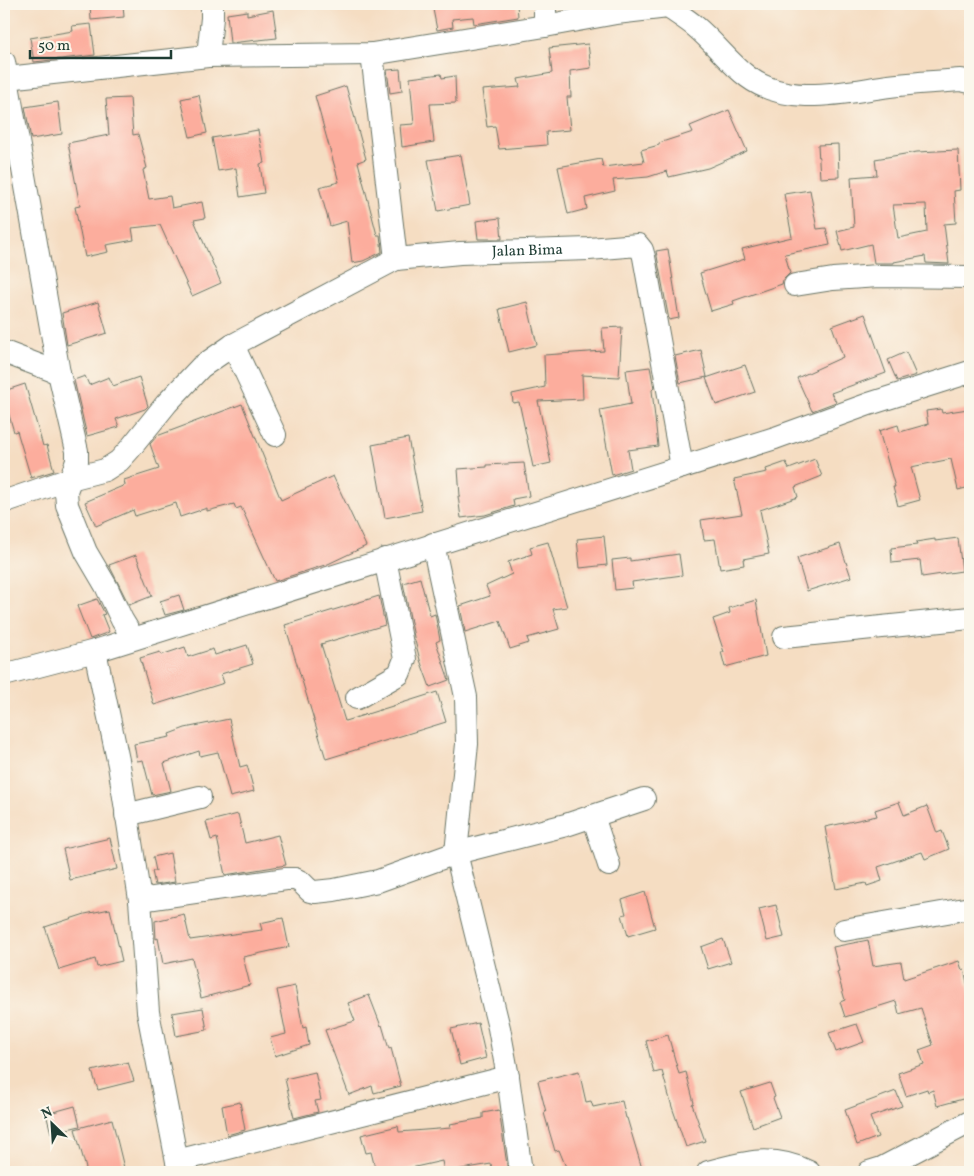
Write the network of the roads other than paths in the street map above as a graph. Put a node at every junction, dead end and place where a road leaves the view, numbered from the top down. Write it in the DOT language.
graph roads {
  1 [pos="212,4"];
  2 [pos="545,4"];
  3 [pos="545,26"];
  4 [pos="372,54"];
  5 [pos="208,56"];
  6 [pos="5,70"];
  7 [pos="970,82"];
  8 [pos="396,259"];
  9 [pos="970,277"];
  10 [pos="795,285"];
  11 [pos="233,346"];
  12 [pos="4,352"];
  13 [pos="970,372"];
  14 [pos="59,373"];
  15 [pos="275,435"];
  16 [pos="682,467"];
  17 [pos="70,479"];
  18 [pos="6,501"];
  19 [pos="432,544"];
  20 [pos="385,559"];
  21 [pos="970,618"];
  22 [pos="784,637"];
  23 [pos="134,638"];
  24 [pos="95,651"];
  25 [pos="4,675"];
  26 [pos="357,698"];
  27 [pos="200,797"];
  28 [pos="644,799"];
  29 [pos="126,815"];
  30 [pos="593,816"];
  31 [pos="456,853"];
  32 [pos="610,865"];
  33 [pos="140,900"];
  34 [pos="970,908"];
  35 [pos="844,930"];
  36 [pos="508,1078"];
  37 [pos="970,1122"];
  38 [pos="178,1167"];
  39 [pos="521,1172"];
  40 [pos="708,1172"];
  41 [pos="809,1172"];
  42 [pos="869,1172"];
  1 -- 5 [label="street"];
  2 -- 3 [label="street"];
  3 -- 4 [label="street"];
  3 -- 7 [label="street"];
  4 -- 5 [label="street"];
  4 -- 8 [label="street"];
  5 -- 6 [label="street"];
  6 -- 14 [label="street"];
  8 -- 11 [label="street"];
  8 -- 16 [label="street, Jalan Bima"];
  9 -- 10 [label="street"];
  11 -- 15 [label="street"];
  11 -- 17 [label="street"];
  12 -- 14 [label="street"];
  13 -- 16 [label="street"];
  14 -- 17 [label="street"];
  16 -- 19 [label="street"];
  17 -- 18 [label="street"];
  17 -- 23 [label="street"];
  19 -- 20 [label="street"];
  19 -- 31 [label="street"];
  20 -- 23 [label="street"];
  20 -- 26 [label="street"];
  21 -- 22 [label="street"];
  23 -- 24 [label="street"];
  24 -- 25 [label="street"];
  24 -- 29 [label="street"];
  27 -- 29 [label="street"];
  28 -- 30 [label="street"];
  29 -- 33 [label="street"];
  30 -- 31 [label="street"];
  30 -- 32 [label="street"];
  31 -- 33 [label="street"];
  31 -- 36 [label="street"];
  33 -- 38 [label="street"];
  34 -- 35 [label="street"];
  36 -- 38 [label="street"];
  36 -- 39 [label="street"];
  37 -- 42 [label="street"];
  40 -- 41 [label="street"];
}
